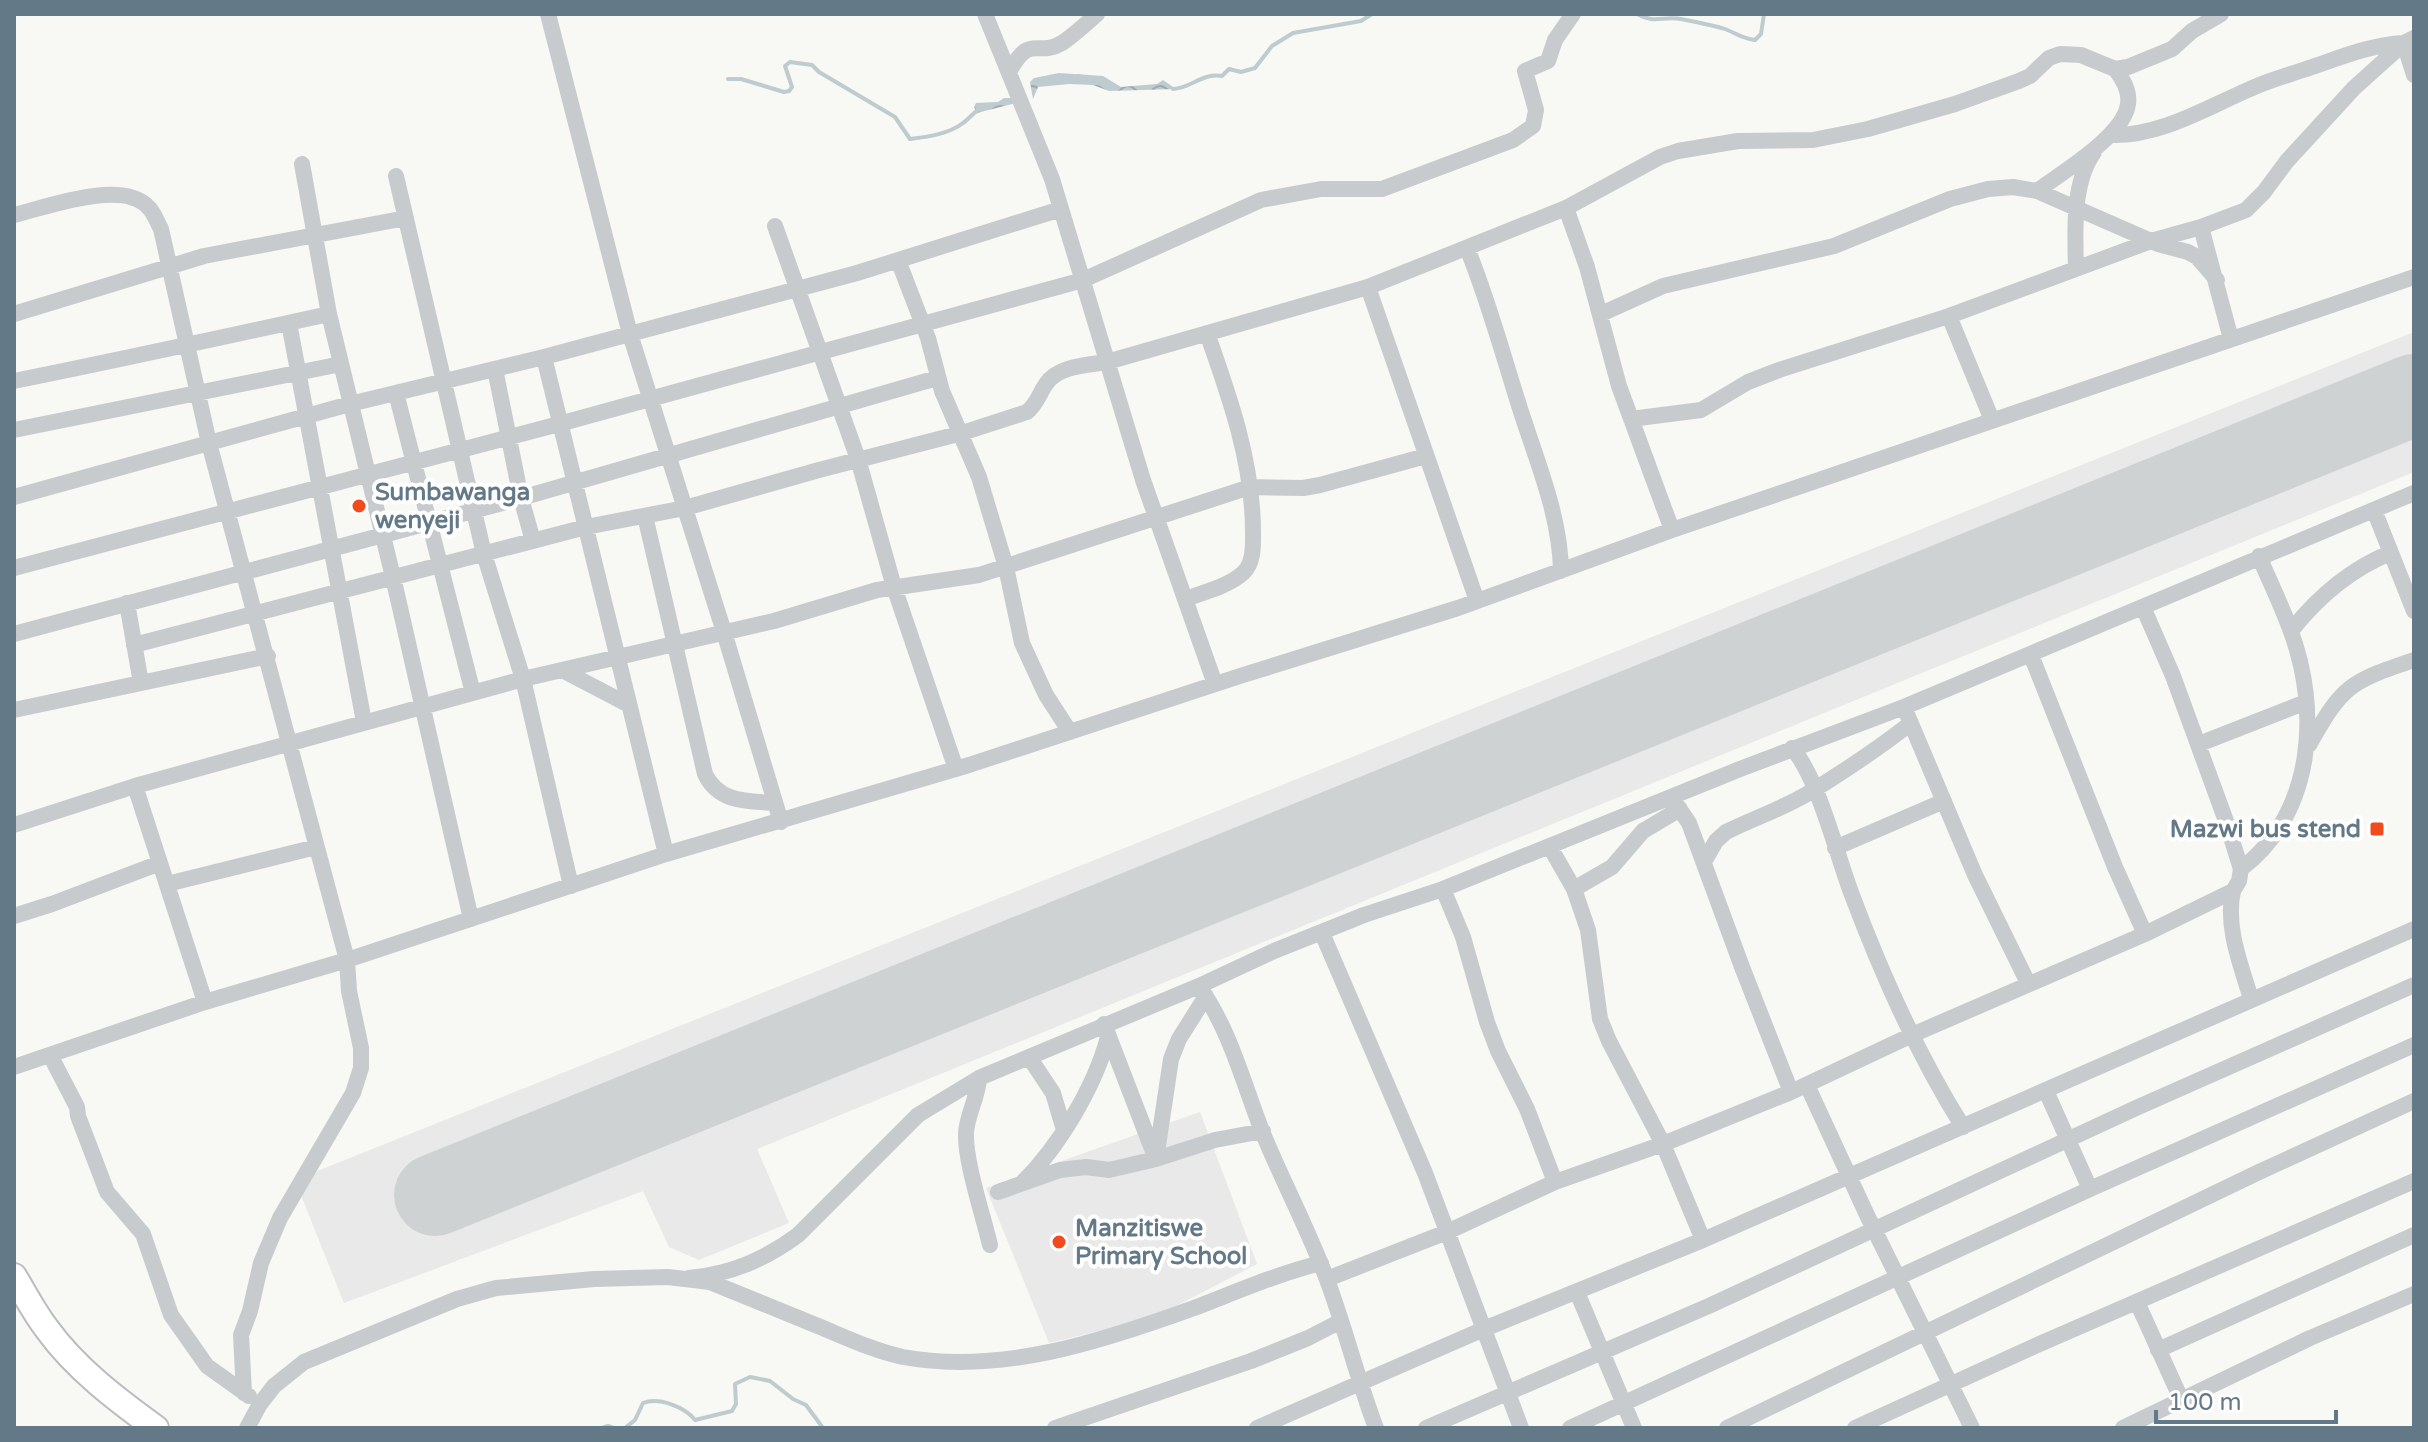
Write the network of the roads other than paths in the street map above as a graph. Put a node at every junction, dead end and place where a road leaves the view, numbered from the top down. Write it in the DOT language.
graph roads {
  1 [pos="548,14"];
  2 [pos="985,14"];
  3 [pos="1097,14"];
  4 [pos="1573,14"];
  5 [pos="2221,14"];
  6 [pos="2409,41"];
  7 [pos="2115,69"];
  8 [pos="1009,72"];
  9 [pos="2414,75"];
  10 [pos="2106,138"];
  11 [pos="302,164"];
  12 [pos="2083,169"];
  13 [pos="396,176"];
  14 [pos="2037,191"];
  15 [pos="2060,201"];
  16 [pos="1566,208"];
  17 [pos="1061,209"];
  18 [pos="2078,211"];
  19 [pos="14,215"];
  20 [pos="406,218"];
  21 [pos="775,226"];
  22 [pos="2201,227"];
  23 [pos="314,236"];
  24 [pos="2151,241"];
  25 [pos="1467,248"];
  26 [pos="898,260"];
  27 [pos="169,266"];
  28 [pos="2076,268"];
  29 [pos="2414,277"];
  30 [pos="1083,280"];
  31 [pos="2217,280"];
  32 [pos="1368,287"];
  33 [pos="799,289"];
  34 [pos="14,314"];
  35 [pos="329,314"];
  36 [pos="1601,314"];
  37 [pos="1949,316"];
  38 [pos="289,323"];
  39 [pos="922,324"];
  40 [pos="1207,333"];
  41 [pos="630,334"];
  42 [pos="2231,339"];
  43 [pos="187,347"];
  44 [pos="820,353"];
  45 [pos="544,357"];
  46 [pos="1107,362"];
  47 [pos="341,364"];
  48 [pos="495,369"];
  49 [pos="297,374"];
  50 [pos="937,378"];
  51 [pos="14,381"];
  52 [pos="443,382"];
  53 [pos="396,393"];
  54 [pos="198,395"];
  55 [pos="651,399"];
  56 [pos="350,404"];
  57 [pos="840,404"];
  58 [pos="306,417"];
  59 [pos="1631,419"];
  60 [pos="1992,420"];
  61 [pos="559,424"];
  62 [pos="14,430"];
  63 [pos="962,433"];
  64 [pos="510,437"];
  65 [pos="209,443"];
  66 [pos="460,449"];
  67 [pos="667,455"];
  68 [pos="1426,456"];
  69 [pos="858,459"];
  70 [pos="413,461"];
  71 [pos="367,474"];
  72 [pos="574,482"];
  73 [pos="320,486"];
  74 [pos="1250,487"];
  75 [pos="2414,493"];
  76 [pos="14,497"];
  77 [pos="521,498"];
  78 [pos="685,508"];
  79 [pos="474,510"];
  80 [pos="2374,510"];
  81 [pos="229,512"];
  82 [pos="645,516"];
  83 [pos="1157,516"];
  84 [pos="427,521"];
  85 [pos="586,527"];
  86 [pos="1672,530"];
  87 [pos="382,534"];
  88 [pos="533,541"];
  89 [pos="330,550"];
  90 [pos="2390,553"];
  91 [pos="484,554"];
  92 [pos="2259,556"];
  93 [pos="439,565"];
  94 [pos="1006,567"];
  95 [pos="14,568"];
  96 [pos="1561,571"];
  97 [pos="245,574"];
  98 [pos="393,577"];
  99 [pos="894,587"];
  100 [pos="339,591"];
  101 [pos="1186,599"];
  102 [pos="1477,601"];
  103 [pos="127,603"];
  104 [pos="2143,607"];
  105 [pos="2414,611"];
  106 [pos="255,612"];
  107 [pos="2291,631"];
  108 [pos="724,632"];
  109 [pos="14,634"];
  110 [pos="672,644"];
  111 [pos="134,645"];
  112 [pos="2031,655"];
  113 [pos="268,656"];
  114 [pos="616,657"];
  115 [pos="2414,660"];
  116 [pos="562,670"];
  117 [pos="523,679"];
  118 [pos="141,683"];
  119 [pos="1215,684"];
  120 [pos="473,693"];
  121 [pos="2306,702"];
  122 [pos="629,705"];
  123 [pos="424,707"];
  124 [pos="1904,707"];
  125 [pos="14,710"];
  126 [pos="364,722"];
  127 [pos="1911,723"];
  128 [pos="1070,732"];
  129 [pos="289,743"];
  130 [pos="2199,744"];
  131 [pos="2309,747"];
  132 [pos="1792,748"];
  133 [pos="956,769"];
  134 [pos="135,786"];
  135 [pos="1814,790"];
  136 [pos="1944,801"];
  137 [pos="775,803"];
  138 [pos="1676,803"];
  139 [pos="781,822"];
  140 [pos="14,825"];
  141 [pos="316,847"];
  142 [pos="1550,847"];
  143 [pos="1835,848"];
  144 [pos="666,854"];
  145 [pos="1704,862"];
  146 [pos="160,863"];
  147 [pos="2241,869"];
  148 [pos="167,884"];
  149 [pos="571,886"];
  150 [pos="1443,889"];
  151 [pos="1574,889"];
  152 [pos="2233,891"];
  153 [pos="14,916"];
  154 [pos="471,919"];
  155 [pos="2414,929"];
  156 [pos="1322,933"];
  157 [pos="2145,934"];
  158 [pos="347,960"];
  159 [pos="2028,983"];
  160 [pos="2414,985"];
  161 [pos="1203,991"];
  162 [pos="2251,999"];
  163 [pos="205,1002"];
  164 [pos="1106,1031"];
  165 [pos="1912,1035"];
  166 [pos="2414,1045"];
  167 [pos="50,1055"];
  168 [pos="1029,1057"];
  169 [pos="14,1067"];
  170 [pos="979,1078"];
  171 [pos="1799,1088"];
  172 [pos="2046,1091"];
  173 [pos="2414,1101"];
  174 [pos="1963,1127"];
  175 [pos="1064,1130"];
  176 [pos="1263,1131"];
  177 [pos="2067,1140"];
  178 [pos="1663,1144"];
  179 [pos="1156,1159"];
  180 [pos="1849,1176"];
  181 [pos="2414,1181"];
  182 [pos="1555,1182"];
  183 [pos="1021,1184"];
  184 [pos="2090,1189"];
  185 [pos="998,1192"];
  186 [pos="1876,1230"];
  187 [pos="1447,1232"];
  188 [pos="2414,1235"];
  189 [pos="1703,1240"];
  190 [pos="990,1245"];
  191 [pos="1324,1271"];
  192 [pos="14,1276"];
  193 [pos="1898,1276"];
  194 [pos="689,1278"];
  195 [pos="1577,1292"];
  196 [pos="2414,1294"];
  197 [pos="2137,1302"];
  198 [pos="1341,1321"];
  199 [pos="1484,1329"];
  200 [pos="1926,1334"];
  201 [pos="2158,1350"];
  202 [pos="1602,1353"];
  203 [pos="1358,1383"];
  204 [pos="1951,1386"];
  205 [pos="244,1393"];
  206 [pos="1509,1393"];
  207 [pos="2181,1399"];
  208 [pos="260,1404"];
  209 [pos="1624,1405"];
  210 [pos="156,1428"];
  211 [pos="247,1428"];
  212 [pos="1055,1428"];
  213 [pos="1257,1428"];
  214 [pos="1376,1428"];
  215 [pos="1426,1428"];
  216 [pos="1521,1428"];
  217 [pos="1570,1428"];
  218 [pos="1634,1428"];
  219 [pos="1727,1428"];
  220 [pos="1855,1428"];
  221 [pos="1972,1428"];
  222 [pos="2123,1428"];
  1 -- 41 [label="street"];
  2 -- 8 [label="street"];
  3 -- 8 [label="street"];
  4 -- 30 [label="street"];
  5 -- 7 [label="street"];
  6 -- 9 [label="street"];
  6 -- 10 [label="street"];
  6 -- 22 [label="street"];
  7 -- 10 [label="street"];
  7 -- 16 [label="street"];
  8 -- 17 [label="street"];
  10 -- 12 [label="street"];
  10 -- 14 [label="street"];
  11 -- 23 [label="street"];
  12 -- 15 [label="street"];
  12 -- 18 [label="street"];
  13 -- 20 [label="street"];
  14 -- 15 [label="street"];
  14 -- 36 [label="street"];
  15 -- 18 [label="street"];
  16 -- 25 [label="street"];
  16 -- 36 [label="street"];
  17 -- 26 [label="street"];
  17 -- 30 [label="street"];
  18 -- 24 [label="street"];
  18 -- 28 [label="street"];
  19 -- 27 [label="street"];
  20 -- 23 [label="street"];
  20 -- 52 [label="street"];
  21 -- 33 [label="street"];
  22 -- 24 [label="street"];
  22 -- 31 [label="street"];
  23 -- 27 [label="street"];
  23 -- 35 [label="street"];
  24 -- 28 [label="street"];
  24 -- 31 [label="street"];
  25 -- 32 [label="street"];
  25 -- 96 [label="street"];
  26 -- 33 [label="street"];
  26 -- 39 [label="street"];
  27 -- 34 [label="street"];
  27 -- 43 [label="street"];
  28 -- 37 [label="street"];
  29 -- 42 [label="street"];
  30 -- 39 [label="street"];
  30 -- 46 [label="street"];
  31 -- 42 [label="street"];
  32 -- 40 [label="street"];
  32 -- 68 [label="street"];
  33 -- 41 [label="street"];
  33 -- 44 [label="street"];
  35 -- 38 [label="street"];
  35 -- 47 [label="street"];
  36 -- 59 [label="street"];
  37 -- 59 [label="street"];
  37 -- 60 [label="street"];
  38 -- 43 [label="street"];
  38 -- 49 [label="street"];
  39 -- 44 [label="street"];
  39 -- 50 [label="street"];
  40 -- 46 [label="street"];
  40 -- 74 [label="street"];
  41 -- 45 [label="street"];
  41 -- 55 [label="street"];
  42 -- 60 [label="street"];
  43 -- 51 [label="street"];
  43 -- 54 [label="street"];
  44 -- 55 [label="street"];
  44 -- 57 [label="street"];
  45 -- 48 [label="street"];
  45 -- 61 [label="street"];
  46 -- 63 [label="street"];
  46 -- 83 [label="street"];
  47 -- 49 [label="street"];
  47 -- 56 [label="street"];
  48 -- 52 [label="street"];
  48 -- 64 [label="street"];
  49 -- 54 [label="street"];
  49 -- 58 [label="street"];
  50 -- 57 [label="street"];
  50 -- 63 [label="street"];
  52 -- 53 [label="street"];
  52 -- 66 [label="street"];
  53 -- 56 [label="street"];
  53 -- 70 [label="street"];
  54 -- 62 [label="street"];
  54 -- 65 [label="street"];
  55 -- 61 [label="street"];
  55 -- 67 [label="street"];
  56 -- 58 [label="street"];
  56 -- 71 [label="street"];
  57 -- 67 [label="street"];
  57 -- 69 [label="street"];
  58 -- 65 [label="street"];
  58 -- 73 [label="street"];
  59 -- 86 [label="street"];
  60 -- 86 [label="street"];
  61 -- 64 [label="street"];
  61 -- 72 [label="street"];
  63 -- 69 [label="street"];
  63 -- 94 [label="street"];
  64 -- 66 [label="street"];
  64 -- 77 [label="street"];
  65 -- 76 [label="street"];
  65 -- 81 [label="street"];
  66 -- 70 [label="street"];
  66 -- 79 [label="street"];
  67 -- 72 [label="street"];
  67 -- 78 [label="street"];
  68 -- 74 [label="street"];
  68 -- 102 [label="street"];
  69 -- 78 [label="street"];
  69 -- 99 [label="street"];
  70 -- 71 [label="street"];
  70 -- 84 [label="street"];
  71 -- 73 [label="street"];
  71 -- 87 [label="street"];
  72 -- 77 [label="street"];
  72 -- 85 [label="street"];
  73 -- 81 [label="street"];
  73 -- 89 [label="street"];
  74 -- 83 [label="street"];
  74 -- 101 [label="street"];
  75 -- 80 [label="street"];
  77 -- 79 [label="street"];
  77 -- 88 [label="street"];
  78 -- 82 [label="street"];
  78 -- 108 [label="street"];
  79 -- 84 [label="street"];
  79 -- 91 [label="street"];
  80 -- 90 [label="street"];
  80 -- 92 [label="street"];
  81 -- 95 [label="street"];
  81 -- 97 [label="street"];
  82 -- 85 [label="street"];
  82 -- 110 [label="street"];
  83 -- 94 [label="street"];
  83 -- 101 [label="street"];
  84 -- 87 [label="street"];
  84 -- 93 [label="street"];
  85 -- 88 [label="street"];
  85 -- 114 [label="street"];
  86 -- 96 [label="street"];
  87 -- 89 [label="street"];
  87 -- 98 [label="street"];
  88 -- 91 [label="street"];
  89 -- 97 [label="street"];
  89 -- 100 [label="street"];
  90 -- 105 [label="street"];
  90 -- 107 [label="street"];
  91 -- 93 [label="street"];
  91 -- 117 [label="street"];
  92 -- 104 [label="street"];
  92 -- 107 [label="street"];
  93 -- 98 [label="street"];
  93 -- 120 [label="street"];
  94 -- 99 [label="street"];
  94 -- 128 [label="street"];
  96 -- 102 [label="street"];
  97 -- 103 [label="street"];
  97 -- 106 [label="street"];
  98 -- 100 [label="street"];
  98 -- 123 [label="street"];
  99 -- 108 [label="street"];
  99 -- 133 [label="street"];
  100 -- 106 [label="street"];
  100 -- 126 [label="street"];
  101 -- 119 [label="street"];
  102 -- 119 [label="street"];
  103 -- 109 [label="street"];
  103 -- 111 [label="street"];
  104 -- 112 [label="street"];
  104 -- 130 [label="street"];
  106 -- 111 [label="street"];
  106 -- 113 [label="street"];
  107 -- 121 [label="street"];
  108 -- 110 [label="street"];
  108 -- 137 [label="street"];
  110 -- 114 [label="street"];
  110 -- 137 [label="street"];
  111 -- 118 [label="street"];
  112 -- 124 [label="street"];
  112 -- 157 [label="street"];
  113 -- 118 [label="street"];
  113 -- 129 [label="street"];
  114 -- 116 [label="street"];
  114 -- 122 [label="street"];
  115 -- 131 [label="street"];
  116 -- 117 [label="street"];
  116 -- 122 [label="street"];
  117 -- 120 [label="street"];
  117 -- 149 [label="street"];
  118 -- 125 [label="street"];
  119 -- 128 [label="street"];
  120 -- 123 [label="street"];
  121 -- 130 [label="street"];
  121 -- 131 [label="street"];
  122 -- 144 [label="street"];
  123 -- 126 [label="street"];
  123 -- 154 [label="street"];
  124 -- 127 [label="street"];
  124 -- 132 [label="street"];
  126 -- 129 [label="street"];
  127 -- 135 [label="street"];
  127 -- 136 [label="street"];
  128 -- 133 [label="street"];
  129 -- 134 [label="street"];
  129 -- 141 [label="street"];
  130 -- 147 [label="street"];
  131 -- 147 [label="street"];
  132 -- 135 [label="street"];
  132 -- 138 [label="street"];
  133 -- 139 [label="street"];
  134 -- 140 [label="street"];
  134 -- 146 [label="street"];
  135 -- 143 [label="street"];
  135 -- 145 [label="street"];
  136 -- 143 [label="street"];
  136 -- 159 [label="street"];
  137 -- 139 [label="street"];
  138 -- 142 [label="street"];
  138 -- 145 [label="street"];
  138 -- 151 [label="street"];
  139 -- 144 [label="street"];
  141 -- 148 [label="street"];
  141 -- 158 [label="street"];
  142 -- 150 [label="street"];
  142 -- 151 [label="street"];
  143 -- 165 [label="street"];
  144 -- 149 [label="street"];
  145 -- 171 [label="street"];
  146 -- 148 [label="street"];
  146 -- 153 [label="street"];
  147 -- 152 [label="street"];
  148 -- 163 [label="street"];
  149 -- 154 [label="street"];
  150 -- 156 [label="street"];
  150 -- 182 [label="street"];
  151 -- 178 [label="street"];
  152 -- 157 [label="street"];
  152 -- 162 [label="street"];
  154 -- 158 [label="street"];
  155 -- 162 [label="street"];
  156 -- 161 [label="street"];
  156 -- 187 [label="street"];
  157 -- 159 [label="street"];
  158 -- 163 [label="street"];
  158 -- 205 [label="street"];
  159 -- 165 [label="street"];
  160 -- 177 [label="street"];
  161 -- 164 [label="street"];
  161 -- 176 [label="street"];
  161 -- 179 [label="street"];
  162 -- 172 [label="street"];
  163 -- 167 [label="street"];
  164 -- 168 [label="street"];
  164 -- 175 [label="street"];
  164 -- 179 [label="street"];
  165 -- 171 [label="street"];
  165 -- 174 [label="street"];
  166 -- 184 [label="street"];
  167 -- 169 [label="street"];
  167 -- 205 [label="street"];
  168 -- 170 [label="street"];
  168 -- 175 [label="street"];
  170 -- 190 [label="street"];
  170 -- 194 [label="street"];
  171 -- 178 [label="street"];
  171 -- 180 [label="street"];
  172 -- 174 [label="street"];
  172 -- 177 [label="street"];
  173 -- 200 [label="street"];
  174 -- 180 [label="street"];
  175 -- 183 [label="street"];
  176 -- 179 [label="street"];
  176 -- 191 [label="street"];
  177 -- 184 [label="street"];
  177 -- 186 [label="street"];
  178 -- 182 [label="street"];
  178 -- 189 [label="street"];
  179 -- 183 [label="street"];
  180 -- 186 [label="street"];
  180 -- 189 [label="street"];
  181 -- 197 [label="street"];
  182 -- 187 [label="street"];
  183 -- 185 [label="street"];
  184 -- 193 [label="street"];
  186 -- 193 [label="street"];
  186 -- 202 [label="street"];
  187 -- 191 [label="street"];
  187 -- 199 [label="street"];
  188 -- 201 [label="street"];
  189 -- 195 [label="street"];
  191 -- 194 [label="street"];
  191 -- 198 [label="street"];
  192 -- 210 [label="highway"];
  193 -- 200 [label="street"];
  193 -- 209 [label="street"];
  194 -- 208 [label="street"];
  195 -- 199 [label="street"];
  195 -- 202 [label="street"];
  196 -- 207 [label="street"];
  197 -- 201 [label="street"];
  197 -- 204 [label="street"];
  198 -- 203 [label="street"];
  198 -- 212 [label="street"];
  199 -- 203 [label="street"];
  199 -- 206 [label="street"];
  200 -- 204 [label="street"];
  200 -- 219 [label="street"];
  201 -- 207 [label="street"];
  202 -- 206 [label="street"];
  202 -- 209 [label="street"];
  203 -- 213 [label="street"];
  203 -- 214 [label="street"];
  204 -- 220 [label="street"];
  204 -- 221 [label="street"];
  205 -- 208 [label="street"];
  206 -- 215 [label="street"];
  206 -- 216 [label="street"];
  207 -- 222 [label="street"];
  208 -- 211 [label="street"];
  209 -- 217 [label="street"];
  209 -- 218 [label="street"];
}
